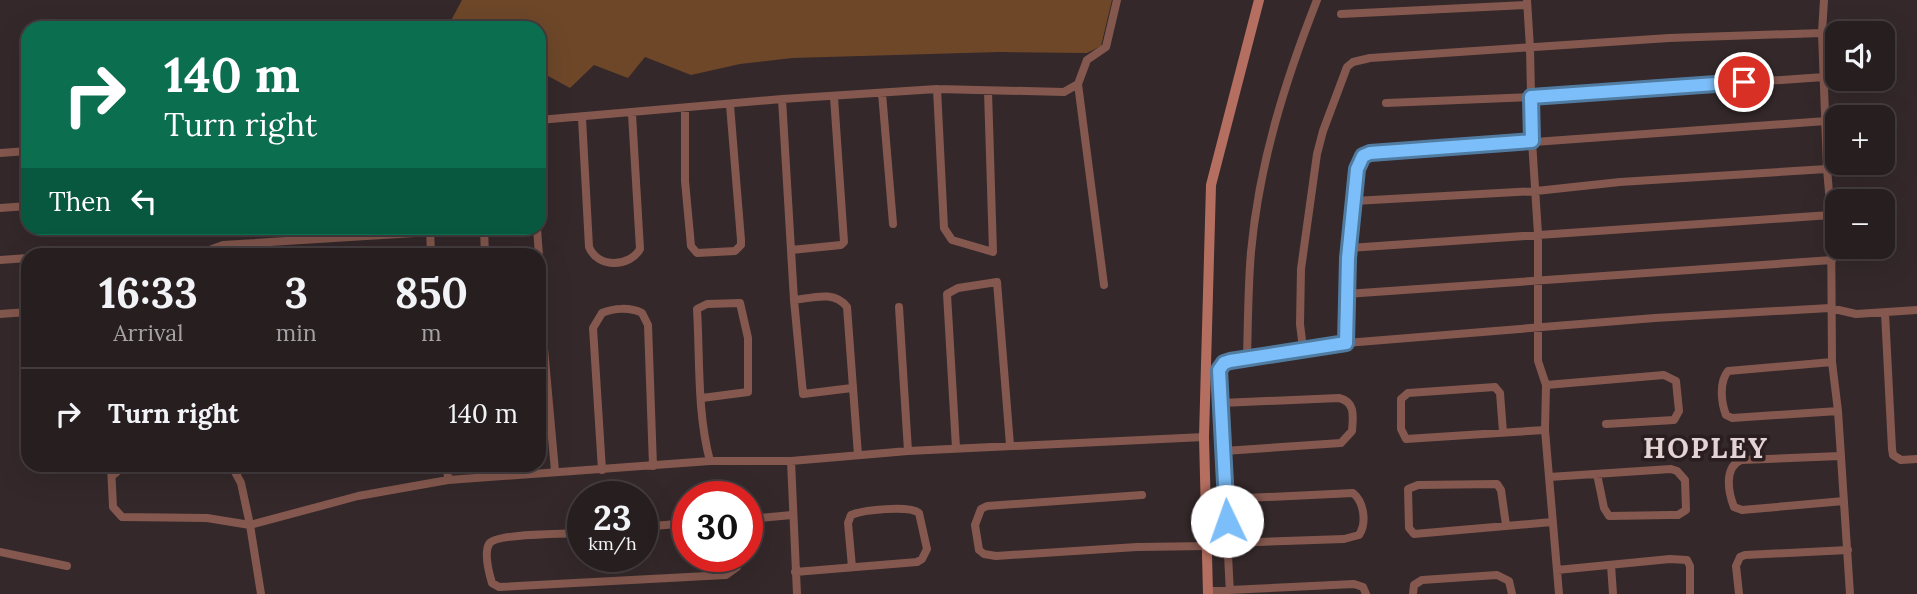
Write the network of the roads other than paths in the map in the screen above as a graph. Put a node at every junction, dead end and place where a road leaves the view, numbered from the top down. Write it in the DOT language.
graph roads {
  1 [pos="1117,0"];
  2 [pos="1259,0"];
  3 [pos="1317,0"];
  4 [pos="1824,0"];
  5 [pos="1527,3"];
  6 [pos="1341,14"];
  7 [pos="1822,33"];
  8 [pos="1530,48"];
  9 [pos="1824,76"];
  10 [pos="1078,84"];
  11 [pos="937,89"];
  12 [pos="988,91"];
  13 [pos="882,93"];
  14 [pos="834,97"];
  15 [pos="1531,97"];
  16 [pos="782,99"];
  17 [pos="1386,103"];
  18 [pos="730,105"];
  19 [pos="685,109"];
  20 [pos="632,114"];
  21 [pos="582,118"];
  22 [pos="546,120"];
  23 [pos="1825,121"];
  24 [pos="1532,141"];
  25 [pos="21,152"];
  26 [pos="0,153"];
  27 [pos="1825,169"];
  28 [pos="1536,191"];
  29 [pos="1354,201"];
  30 [pos="21,206"];
  31 [pos="0,208"];
  32 [pos="1825,215"];
  33 [pos="893,223"];
  34 [pos="1538,234"];
  35 [pos="361,235"];
  36 [pos="215,248"];
  37 [pos="1349,248"];
  38 [pos="791,250"];
  39 [pos="21,258"];
  40 [pos="0,260"];
  41 [pos="1832,260"];
  42 [pos="1539,282"];
  43 [pos="1104,285"];
  44 [pos="1346,294"];
  45 [pos="794,300"];
  46 [pos="899,307"];
  47 [pos="1830,308"];
  48 [pos="1917,310"];
  49 [pos="21,312"];
  50 [pos="1885,313"];
  51 [pos="0,314"];
  52 [pos="1536,329"];
  53 [pos="1346,343"];
  54 [pos="1303,349"];
  55 [pos="1247,358"];
  56 [pos="1832,362"];
  57 [pos="546,371"];
  58 [pos="1546,385"];
  59 [pos="852,388"];
  60 [pos="702,398"];
  61 [pos="1221,403"];
  62 [pos="1838,411"];
  63 [pos="1606,424"];
  64 [pos="1545,430"];
  65 [pos="1503,432"];
  66 [pos="1203,437"];
  67 [pos="1010,445"];
  68 [pos="956,448"];
  69 [pos="908,451"];
  70 [pos="1224,451"];
  71 [pos="858,456"];
  72 [pos="1840,456"];
  73 [pos="1917,459"];
  74 [pos="710,461"];
  75 [pos="791,461"];
  76 [pos="653,466"];
  77 [pos="602,470"];
  78 [pos="555,471"];
  79 [pos="112,472"];
  80 [pos="117,472"];
  81 [pos="235,472"];
  82 [pos="447,472"];
  83 [pos="501,472"];
  84 [pos="544,472"];
  85 [pos="546,472"];
  86 [pos="1597,474"];
  87 [pos="112,476"];
  88 [pos="501,476"];
  89 [pos="1549,478"];
  90 [pos="448,480"];
  91 [pos="1142,495"];
  92 [pos="1226,499"];
  93 [pos="1844,501"];
  94 [pos="792,515"];
  95 [pos="763,518"];
  96 [pos="1552,522"];
  97 [pos="250,525"];
  98 [pos="1506,525"];
  99 [pos="567,534"];
  100 [pos="1228,544"];
  101 [pos="1207,546"];
  102 [pos="1848,550"];
  103 [pos="0,552"];
  104 [pos="1611,565"];
  105 [pos="67,566"];
  106 [pos="852,567"];
  107 [pos="1557,570"];
  108 [pos="731,572"];
  109 [pos="795,572"];
  110 [pos="1208,592"];
  111 [pos="1230,592"];
  112 [pos="261,594"];
  113 [pos="797,594"];
  114 [pos="1366,594"];
  115 [pos="1413,594"];
  116 [pos="1512,594"];
  117 [pos="1559,594"];
  118 [pos="1613,594"];
  119 [pos="1690,594"];
  120 [pos="1740,594"];
  121 [pos="1850,594"];
  1 -- 10 [label="street"];
  2 -- 66 [label="main road"];
  3 -- 55 [label="street"];
  4 -- 7 [label="street"];
  5 -- 6 [label="street"];
  5 -- 8 [label="street"];
  7 -- 8 [label="street"];
  7 -- 9 [label="street"];
  8 -- 15 [label="street"];
  8 -- 54 [label="street"];
  9 -- 15 [label="street"];
  9 -- 23 [label="street"];
  10 -- 12 [label="street"];
  10 -- 43 [label="street"];
  11 -- 12 [label="street"];
  11 -- 12 [label="street"];
  11 -- 13 [label="street"];
  13 -- 14 [label="street"];
  13 -- 33 [label="street"];
  14 -- 16 [label="street"];
  14 -- 38 [label="street"];
  15 -- 17 [label="street"];
  15 -- 24 [label="street"];
  16 -- 18 [label="street"];
  16 -- 38 [label="street"];
  18 -- 19 [label="street"];
  18 -- 19 [label="street"];
  19 -- 20 [label="street"];
  20 -- 21 [label="street"];
  20 -- 21 [label="street"];
  21 -- 22 [label="street"];
  23 -- 24 [label="street"];
  24 -- 28 [label="street"];
  24 -- 29 [label="street"];
  25 -- 26 [label="street"];
  27 -- 28 [label="street"];
  28 -- 29 [label="street"];
  28 -- 34 [label="street"];
  29 -- 37 [label="street"];
  30 -- 31 [label="street"];
  32 -- 34 [label="street"];
  34 -- 37 [label="street"];
  34 -- 42 [label="street"];
  35 -- 36 [label="street"];
  37 -- 44 [label="street"];
  38 -- 45 [label="street"];
  39 -- 40 [label="street"];
  41 -- 42 [label="street"];
  41 -- 47 [label="street"];
  42 -- 44 [label="street"];
  42 -- 52 [label="street"];
  44 -- 53 [label="street"];
  45 -- 59 [label="street"];
  45 -- 59 [label="street"];
  46 -- 69 [label="street"];
  47 -- 50 [label="street"];
  47 -- 52 [label="street"];
  47 -- 56 [label="street"];
  48 -- 50 [label="street"];
  49 -- 51 [label="street"];
  50 -- 73 [label="street"];
  52 -- 53 [label="street"];
  52 -- 58 [label="street"];
  53 -- 54 [label="street"];
  54 -- 55 [label="street"];
  55 -- 61 [label="street"];
  56 -- 62 [label="street"];
  56 -- 62 [label="street"];
  57 -- 78 [label="street"];
  58 -- 63 [label="street"];
  58 -- 64 [label="street"];
  59 -- 71 [label="street"];
  60 -- 60 [label="street"];
  60 -- 74 [label="street"];
  61 -- 70 [label="street"];
  61 -- 70 [label="street"];
  62 -- 72 [label="street"];
  64 -- 65 [label="street"];
  64 -- 89 [label="street"];
  65 -- 65 [label="street"];
  66 -- 67 [label="street"];
  66 -- 101 [label="main road"];
  67 -- 68 [label="street"];
  67 -- 68 [label="street"];
  68 -- 69 [label="street"];
  69 -- 71 [label="street"];
  70 -- 92 [label="street"];
  71 -- 75 [label="street"];
  72 -- 93 [label="street"];
  72 -- 93 [label="street"];
  74 -- 75 [label="street"];
  74 -- 76 [label="street"];
  75 -- 94 [label="street"];
  76 -- 77 [label="street"];
  76 -- 77 [label="street"];
  77 -- 78 [label="street"];
  78 -- 85 [label="street"];
  79 -- 87 [label="street"];
  80 -- 87 [label="street"];
  81 -- 97 [label="street"];
  82 -- 90 [label="street"];
  83 -- 88 [label="street"];
  84 -- 88 [label="street"];
  86 -- 86 [label="street"];
  86 -- 89 [label="street"];
  87 -- 97 [label="street"];
  88 -- 90 [label="street"];
  89 -- 96 [label="street"];
  90 -- 97 [label="street"];
  91 -- 101 [label="street"];
  92 -- 100 [label="street"];
  92 -- 100 [label="street"];
  93 -- 102 [label="street"];
  94 -- 95 [label="street"];
  94 -- 109 [label="street"];
  96 -- 98 [label="street"];
  96 -- 107 [label="street"];
  97 -- 112 [label="street"];
  98 -- 98 [label="street"];
  99 -- 108 [label="street"];
  100 -- 111 [label="street"];
  101 -- 110 [label="main road"];
  102 -- 120 [label="street"];
  102 -- 121 [label="street"];
  103 -- 105 [label="street"];
  104 -- 107 [label="street"];
  104 -- 118 [label="street"];
  104 -- 119 [label="street"];
  106 -- 106 [label="street"];
  106 -- 109 [label="street"];
  107 -- 117 [label="street"];
  109 -- 113 [label="street"];
  110 -- 111 [label="street"];
  111 -- 114 [label="street"];
  115 -- 116 [label="street"];
}
